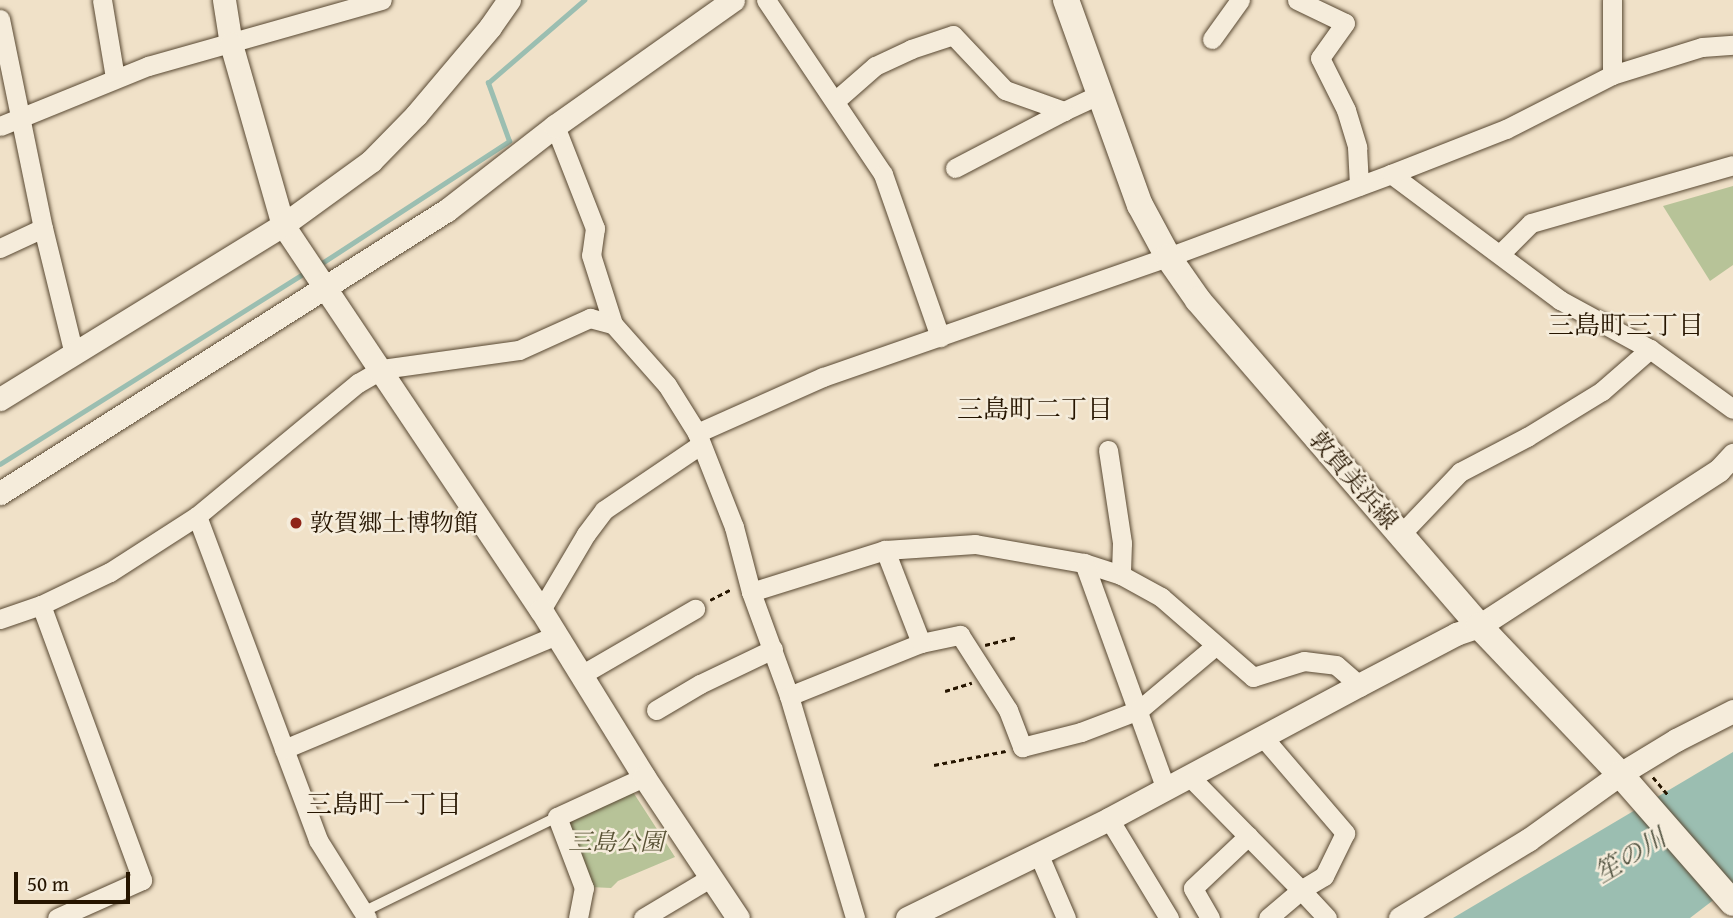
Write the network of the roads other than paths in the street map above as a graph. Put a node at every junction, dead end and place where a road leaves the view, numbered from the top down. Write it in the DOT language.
graph roads {
  1 [pos="102,0"];
  2 [pos="224,0"];
  3 [pos="382,0"];
  4 [pos="509,0"];
  5 [pos="733,0"];
  6 [pos="766,0"];
  7 [pos="1066,0"];
  8 [pos="1240,0"];
  9 [pos="1297,0"];
  10 [pos="1612,0"];
  11 [pos="0,19"];
  12 [pos="1212,39"];
  13 [pos="231,44"];
  14 [pos="1733,45"];
  15 [pos="1612,75"];
  16 [pos="115,78"];
  17 [pos="1098,95"];
  18 [pos="835,101"];
  19 [pos="1064,111"];
  20 [pos="19,117"];
  21 [pos="0,126"];
  22 [pos="555,126"];
  23 [pos="1733,165"];
  24 [pos="955,168"];
  25 [pos="1391,174"];
  26 [pos="1359,186"];
  27 [pos="283,225"];
  28 [pos="43,228"];
  29 [pos="0,248"];
  30 [pos="1500,254"];
  31 [pos="1168,257"];
  32 [pos="316,275"];
  33 [pos="613,324"];
  34 [pos="940,337"];
  35 [pos="1650,349"];
  36 [pos="74,354"];
  37 [pos="382,369"];
  38 [pos="0,399"];
  39 [pos="1733,409"];
  40 [pos="698,439"];
  41 [pos="1108,450"];
  42 [pos="1733,456"];
  43 [pos="0,493"];
  44 [pos="197,516"];
  45 [pos="1401,534"];
  46 [pos="885,550"];
  47 [pos="1084,563"];
  48 [pos="1121,575"];
  49 [pos="750,587"];
  50 [pos="41,605"];
  51 [pos="695,609"];
  52 [pos="541,610"];
  53 [pos="0,619"];
  54 [pos="1479,626"];
  55 [pos="556,635"];
  56 [pos="921,643"];
  57 [pos="1215,646"];
  58 [pos="773,649"];
  59 [pos="581,675"];
  60 [pos="1359,685"];
  61 [pos="789,696"];
  62 [pos="656,710"];
  63 [pos="1139,710"];
  64 [pos="1733,711"];
  65 [pos="1262,736"];
  66 [pos="284,748"];
  67 [pos="1620,774"];
  68 [pos="1189,776"];
  69 [pos="644,777"];
  70 [pos="1166,789"];
  71 [pos="557,817"];
  72 [pos="1109,819"];
  73 [pos="1248,836"];
  74 [pos="1038,853"];
  75 [pos="710,878"];
  76 [pos="1301,890"];
  77 [pos="1733,902"];
  78 [pos="365,915"];
  79 [pos="1165,917"];
  80 [pos="57,918"];
  81 [pos="578,918"];
  82 [pos="643,918"];
  83 [pos="738,918"];
  84 [pos="855,918"];
  85 [pos="907,918"];
  86 [pos="1066,918"];
  87 [pos="1210,918"];
  88 [pos="1268,918"];
  89 [pos="1327,918"];
  90 [pos="1400,918"];
  1 -- 16 [label="street"];
  2 -- 13 [label="street"];
  3 -- 13 [label="street"];
  4 -- 27 [label="street"];
  5 -- 22 [label="street"];
  6 -- 18 [label="street"];
  7 -- 17 [label="main road, 敦賀美浜線"];
  8 -- 12 [label="street"];
  9 -- 26 [label="street"];
  10 -- 15 [label="street"];
  11 -- 20 [label="street"];
  13 -- 16 [label="street"];
  13 -- 27 [label="street"];
  14 -- 15 [label="street"];
  15 -- 25 [label="street"];
  16 -- 20 [label="street"];
  17 -- 19 [label="street"];
  17 -- 31 [label="main road, 敦賀美浜線"];
  18 -- 19 [label="street"];
  18 -- 34 [label="street"];
  19 -- 24 [label="street"];
  20 -- 21 [label="street"];
  20 -- 28 [label="street"];
  22 -- 32 [label="street"];
  22 -- 33 [label="street"];
  23 -- 30 [label="street"];
  25 -- 26 [label="street"];
  25 -- 30 [label="street"];
  26 -- 31 [label="street"];
  27 -- 32 [label="street"];
  27 -- 36 [label="street"];
  28 -- 29 [label="street"];
  28 -- 36 [label="street"];
  30 -- 35 [label="street"];
  31 -- 34 [label="street"];
  31 -- 45 [label="main road, 敦賀美浜線"];
  32 -- 37 [label="street"];
  32 -- 43 [label="street"];
  33 -- 37 [label="street"];
  33 -- 40 [label="street"];
  34 -- 40 [label="street"];
  35 -- 39 [label="street"];
  35 -- 45 [label="street"];
  36 -- 38 [label="street"];
  37 -- 44 [label="street"];
  37 -- 52 [label="street"];
  40 -- 49 [label="street"];
  40 -- 52 [label="street"];
  41 -- 48 [label="street"];
  42 -- 54 [label="street"];
  44 -- 50 [label="street"];
  44 -- 66 [label="street"];
  45 -- 54 [label="main road, 敦賀美浜線"];
  46 -- 47 [label="street"];
  46 -- 49 [label="street"];
  46 -- 56 [label="street"];
  47 -- 48 [label="street"];
  47 -- 63 [label="street"];
  48 -- 57 [label="street"];
  49 -- 58 [label="street"];
  50 -- 53 [label="street"];
  50 -- 80 [label="street"];
  51 -- 59 [label="street"];
  52 -- 55 [label="street"];
  54 -- 60 [label="street"];
  54 -- 67 [label="main road, 敦賀美浜線"];
  55 -- 59 [label="street"];
  55 -- 66 [label="street"];
  56 -- 61 [label="street"];
  56 -- 63 [label="street"];
  57 -- 60 [label="street"];
  57 -- 63 [label="street"];
  58 -- 61 [label="street"];
  58 -- 62 [label="street"];
  59 -- 69 [label="street"];
  60 -- 65 [label="street"];
  61 -- 84 [label="street"];
  63 -- 70 [label="street"];
  64 -- 67 [label="street"];
  65 -- 68 [label="street"];
  65 -- 76 [label="street"];
  66 -- 78 [label="street"];
  67 -- 77 [label="main road, 敦賀美浜線"];
  67 -- 90 [label="street"];
  68 -- 70 [label="street"];
  68 -- 73 [label="street"];
  69 -- 71 [label="street"];
  69 -- 75 [label="street"];
  70 -- 72 [label="street"];
  71 -- 78 [label="lane"];
  71 -- 81 [label="street"];
  72 -- 74 [label="street"];
  72 -- 79 [label="street"];
  73 -- 76 [label="street"];
  73 -- 87 [label="street"];
  74 -- 85 [label="street"];
  74 -- 86 [label="street"];
  75 -- 82 [label="street"];
  75 -- 83 [label="street"];
  76 -- 88 [label="street"];
  76 -- 89 [label="street"];
}
